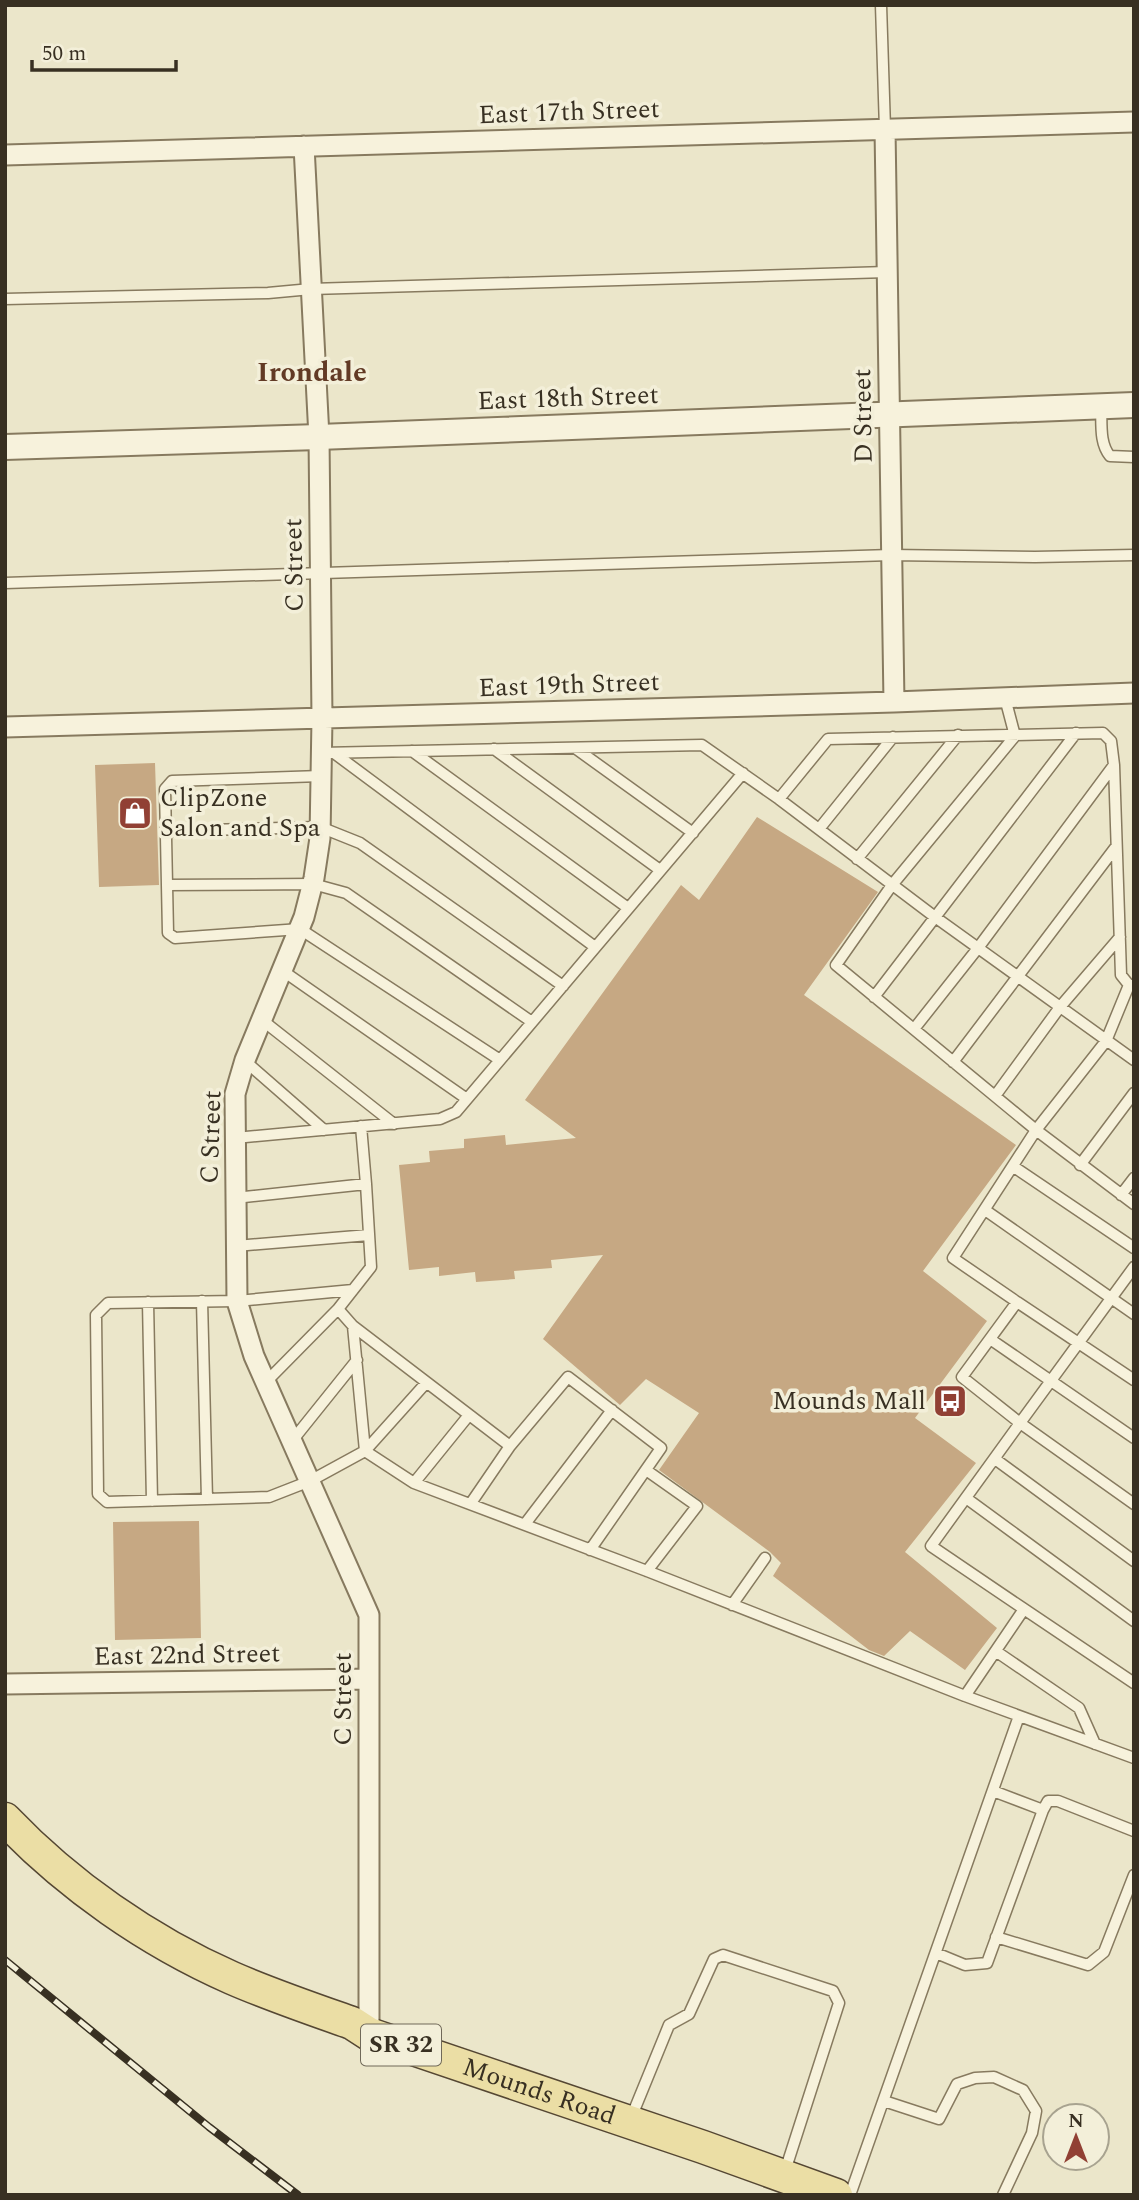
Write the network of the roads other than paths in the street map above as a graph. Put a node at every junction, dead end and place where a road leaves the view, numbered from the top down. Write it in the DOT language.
graph roads {
  1 [pos="881,5"];
  2 [pos="1134,122"];
  3 [pos="885,129"];
  4 [pos="304,146"];
  5 [pos="5,155"];
  6 [pos="887,272"];
  7 [pos="311,289"];
  8 [pos="5,299"];
  9 [pos="1134,405"];
  10 [pos="1101,406"];
  11 [pos="889,415"];
  12 [pos="319,437"];
  13 [pos="5,447"];
  14 [pos="1134,457"];
  15 [pos="891,555"];
  16 [pos="1134,555"];
  17 [pos="320,573"];
  18 [pos="5,583"];
  19 [pos="1134,693"];
  20 [pos="1005,698"];
  21 [pos="894,702"];
  22 [pos="322,718"];
  23 [pos="5,727"];
  24 [pos="1076,733"];
  25 [pos="958,735"];
  26 [pos="1015,736"];
  27 [pos="893,737"];
  28 [pos="575,747"];
  29 [pos="493,749"];
  30 [pos="412,751"];
  31 [pos="328,753"];
  32 [pos="1114,765"];
  33 [pos="743,773"];
  34 [pos="321,776"];
  35 [pos="779,799"];
  36 [pos="320,827"];
  37 [pos="819,829"];
  38 [pos="166,831"];
  39 [pos="693,833"];
  40 [pos="1115,848"];
  41 [pos="858,859"];
  42 [pos="660,870"];
  43 [pos="313,884"];
  44 [pos="167,885"];
  45 [pos="892,885"];
  46 [pos="628,908"];
  47 [pos="935,917"];
  48 [pos="300,929"];
  49 [pos="1119,937"];
  50 [pos="596,947"];
  51 [pos="978,948"];
  52 [pos="283,971"];
  53 [pos="1017,977"];
  54 [pos="1132,985"];
  55 [pos="563,986"];
  56 [pos="874,997"];
  57 [pos="1059,1007"];
  58 [pos="262,1020"];
  59 [pos="532,1022"];
  60 [pos="914,1029"];
  61 [pos="1106,1041"];
  62 [pos="245,1060"];
  63 [pos="500,1060"];
  64 [pos="1134,1060"];
  65 [pos="953,1062"];
  66 [pos="1134,1093"];
  67 [pos="995,1096"];
  68 [pos="467,1099"];
  69 [pos="394,1124"];
  70 [pos="361,1126"];
  71 [pos="324,1130"];
  72 [pos="1036,1130"];
  73 [pos="235,1138"];
  74 [pos="1080,1166"];
  75 [pos="1014,1167"];
  76 [pos="1134,1178"];
  77 [pos="366,1184"];
  78 [pos="1121,1195"];
  79 [pos="235,1198"];
  80 [pos="1134,1204"];
  81 [pos="985,1210"];
  82 [pos="369,1235"];
  83 [pos="235,1246"];
  84 [pos="1134,1248"];
  85 [pos="1134,1267"];
  86 [pos="353,1290"];
  87 [pos="1111,1298"];
  88 [pos="202,1301"];
  89 [pos="237,1301"];
  90 [pos="148,1303"];
  91 [pos="1017,1303"];
  92 [pos="338,1309"];
  93 [pos="1134,1314"];
  94 [pos="353,1326"];
  95 [pos="990,1339"];
  96 [pos="1077,1344"];
  97 [pos="357,1360"];
  98 [pos="1134,1380"];
  99 [pos="1051,1381"];
  100 [pos="266,1382"];
  101 [pos="426,1383"];
  102 [pos="612,1410"];
  103 [pos="469,1415"];
  104 [pos="1020,1423"];
  105 [pos="1134,1438"];
  106 [pos="292,1441"];
  107 [pos="510,1447"];
  108 [pos="365,1451"];
  109 [pos="995,1459"];
  110 [pos="646,1470"];
  111 [pos="310,1481"];
  112 [pos="414,1483"];
  113 [pos="966,1498"];
  114 [pos="207,1499"];
  115 [pos="152,1501"];
  116 [pos="471,1503"];
  117 [pos="1134,1504"];
  118 [pos="525,1524"];
  119 [pos="590,1550"];
  120 [pos="765,1558"];
  121 [pos="1134,1561"];
  122 [pos="647,1571"];
  123 [pos="732,1605"];
  124 [pos="1024,1609"];
  125 [pos="1134,1621"];
  126 [pos="997,1652"];
  127 [pos="369,1679"];
  128 [pos="1134,1683"];
  129 [pos="5,1684"];
  130 [pos="965,1696"];
  131 [pos="1020,1716"];
  132 [pos="1095,1744"];
  133 [pos="1134,1758"];
  134 [pos="993,1791"];
  135 [pos="1043,1810"];
  136 [pos="5,1819"];
  137 [pos="1134,1831"];
  138 [pos="1134,1875"];
  139 [pos="996,1937"];
  140 [pos="936,1953"];
  141 [pos="369,2034"];
  142 [pos="884,2101"];
  143 [pos="630,2122"];
  144 [pos="783,2176"];
  145 [pos="836,2195"];
  146 [pos="850,2195"];
  147 [pos="1003,2195"];
  1 -- 3 [label="lane"];
  2 -- 3 [label="street, East 17th Street"];
  3 -- 4 [label="street, East 17th Street"];
  3 -- 6 [label="street, D Street"];
  4 -- 5 [label="street, East 17th Street"];
  4 -- 7 [label="street, C Street"];
  6 -- 7 [label="lane"];
  6 -- 11 [label="street, D Street"];
  7 -- 8 [label="lane"];
  7 -- 12 [label="street, C Street"];
  9 -- 10 [label="street, East 18th Street"];
  10 -- 11 [label="street, East 18th Street"];
  10 -- 14 [label="lane"];
  11 -- 12 [label="street, East 18th Street"];
  11 -- 15 [label="street, D Street"];
  12 -- 13 [label="street, East 18th Street"];
  12 -- 17 [label="street, C Street"];
  15 -- 16 [label="lane"];
  15 -- 17 [label="lane"];
  15 -- 21 [label="street, D Street"];
  17 -- 18 [label="lane"];
  17 -- 22 [label="street, C Street"];
  19 -- 20 [label="street, East 19th Street"];
  20 -- 21 [label="street, East 19th Street"];
  20 -- 26 [label="lane"];
  21 -- 22 [label="street, East 19th Street"];
  22 -- 23 [label="street, East 19th Street"];
  22 -- 31 [label="street, C Street"];
  24 -- 26 [label="lane"];
  24 -- 32 [label="lane"];
  24 -- 47 [label="lane"];
  25 -- 26 [label="lane"];
  25 -- 27 [label="lane"];
  25 -- 41 [label="lane"];
  26 -- 45 [label="lane"];
  27 -- 35 [label="lane"];
  27 -- 37 [label="lane"];
  28 -- 29 [label="lane"];
  28 -- 33 [label="lane"];
  28 -- 39 [label="lane"];
  29 -- 30 [label="lane"];
  29 -- 42 [label="lane"];
  30 -- 31 [label="lane"];
  30 -- 46 [label="lane"];
  31 -- 34 [label="street, C Street"];
  31 -- 50 [label="lane"];
  32 -- 40 [label="lane"];
  32 -- 51 [label="lane"];
  33 -- 35 [label="lane"];
  33 -- 39 [label="lane"];
  34 -- 36 [label="street, C Street"];
  34 -- 38 [label="lane"];
  35 -- 37 [label="lane"];
  36 -- 38 [label="lane"];
  36 -- 43 [label="street, C Street"];
  36 -- 55 [label="lane"];
  37 -- 41 [label="lane"];
  38 -- 44 [label="lane"];
  39 -- 42 [label="lane"];
  40 -- 49 [label="lane"];
  40 -- 53 [label="lane"];
  41 -- 45 [label="lane"];
  42 -- 46 [label="lane"];
  43 -- 44 [label="lane"];
  43 -- 48 [label="street, C Street"];
  43 -- 59 [label="lane"];
  44 -- 48 [label="lane"];
  45 -- 47 [label="lane"];
  45 -- 56 [label="lane"];
  46 -- 50 [label="lane"];
  47 -- 51 [label="lane"];
  47 -- 56 [label="lane"];
  48 -- 52 [label="street, C Street"];
  48 -- 63 [label="lane"];
  49 -- 54 [label="lane"];
  49 -- 57 [label="lane"];
  50 -- 55 [label="lane"];
  51 -- 53 [label="lane"];
  51 -- 60 [label="lane"];
  52 -- 58 [label="street, C Street"];
  52 -- 68 [label="lane"];
  53 -- 57 [label="lane"];
  53 -- 65 [label="lane"];
  54 -- 61 [label="lane"];
  55 -- 59 [label="lane"];
  56 -- 60 [label="lane"];
  57 -- 61 [label="lane"];
  57 -- 67 [label="lane"];
  58 -- 62 [label="street, C Street"];
  58 -- 69 [label="lane"];
  59 -- 63 [label="lane"];
  60 -- 65 [label="lane"];
  61 -- 64 [label="lane"];
  61 -- 72 [label="lane"];
  62 -- 71 [label="lane"];
  62 -- 73 [label="street, C Street"];
  63 -- 68 [label="lane"];
  65 -- 67 [label="lane"];
  66 -- 74 [label="lane"];
  67 -- 72 [label="lane"];
  68 -- 69 [label="lane"];
  69 -- 70 [label="lane"];
  70 -- 71 [label="lane"];
  70 -- 77 [label="lane"];
  71 -- 73 [label="lane"];
  72 -- 74 [label="lane"];
  72 -- 75 [label="lane"];
  73 -- 79 [label="street, C Street"];
  74 -- 78 [label="lane"];
  75 -- 81 [label="lane"];
  75 -- 84 [label="lane"];
  76 -- 78 [label="lane"];
  77 -- 79 [label="lane"];
  77 -- 82 [label="lane"];
  78 -- 80 [label="lane"];
  79 -- 83 [label="street, C Street"];
  81 -- 87 [label="lane"];
  81 -- 91 [label="lane"];
  82 -- 83 [label="lane"];
  82 -- 86 [label="lane"];
  83 -- 89 [label="street, C Street"];
  85 -- 87 [label="lane"];
  86 -- 89 [label="lane"];
  86 -- 92 [label="lane"];
  87 -- 93 [label="lane"];
  87 -- 96 [label="lane"];
  88 -- 89 [label="lane"];
  88 -- 90 [label="lane"];
  88 -- 114 [label="lane"];
  89 -- 100 [label="street, C Street"];
  90 -- 115 [label="lane"];
  90 -- 115 [label="lane"];
  91 -- 95 [label="lane"];
  91 -- 96 [label="lane"];
  92 -- 94 [label="lane"];
  92 -- 100 [label="lane"];
  94 -- 97 [label="lane"];
  94 -- 101 [label="lane"];
  95 -- 99 [label="lane"];
  95 -- 104 [label="lane"];
  96 -- 98 [label="lane"];
  96 -- 99 [label="lane"];
  97 -- 106 [label="lane"];
  97 -- 108 [label="lane"];
  99 -- 104 [label="lane"];
  99 -- 105 [label="lane"];
  100 -- 106 [label="street, C Street"];
  101 -- 103 [label="lane"];
  101 -- 108 [label="lane"];
  102 -- 107 [label="lane"];
  102 -- 110 [label="lane"];
  102 -- 118 [label="lane"];
  103 -- 107 [label="lane"];
  103 -- 112 [label="lane"];
  104 -- 109 [label="lane"];
  104 -- 117 [label="lane"];
  106 -- 111 [label="street, C Street"];
  107 -- 116 [label="lane"];
  108 -- 111 [label="lane"];
  108 -- 112 [label="lane"];
  109 -- 113 [label="lane"];
  109 -- 121 [label="lane"];
  110 -- 119 [label="lane"];
  110 -- 122 [label="lane"];
  111 -- 114 [label="lane"];
  111 -- 127 [label="street, C Street"];
  112 -- 116 [label="lane"];
  113 -- 124 [label="lane"];
  113 -- 125 [label="lane"];
  114 -- 115 [label="lane"];
  116 -- 118 [label="lane"];
  118 -- 119 [label="lane"];
  119 -- 122 [label="lane"];
  120 -- 123 [label="lane"];
  122 -- 123 [label="lane"];
  123 -- 130 [label="lane"];
  124 -- 126 [label="lane"];
  124 -- 128 [label="lane"];
  126 -- 130 [label="lane"];
  126 -- 132 [label="lane"];
  127 -- 129 [label="street, East 22nd Street"];
  127 -- 141 [label="street, C Street"];
  130 -- 131 [label="lane"];
  131 -- 132 [label="lane"];
  131 -- 134 [label="lane"];
  132 -- 133 [label="lane"];
  134 -- 135 [label="lane"];
  134 -- 140 [label="lane"];
  135 -- 137 [label="lane"];
  135 -- 139 [label="lane"];
  136 -- 141 [label="main road, Mounds Road / SR 32"];
  138 -- 139 [label="lane"];
  139 -- 140 [label="lane"];
  140 -- 142 [label="lane"];
  141 -- 143 [label="main road, Mounds Road / SR 32"];
  142 -- 146 [label="lane"];
  142 -- 147 [label="lane"];
  143 -- 144 [label="main road, Mounds Road / SR 32"];
  143 -- 144 [label="lane"];
  144 -- 145 [label="main road, Mounds Road / SR 32"];
}
